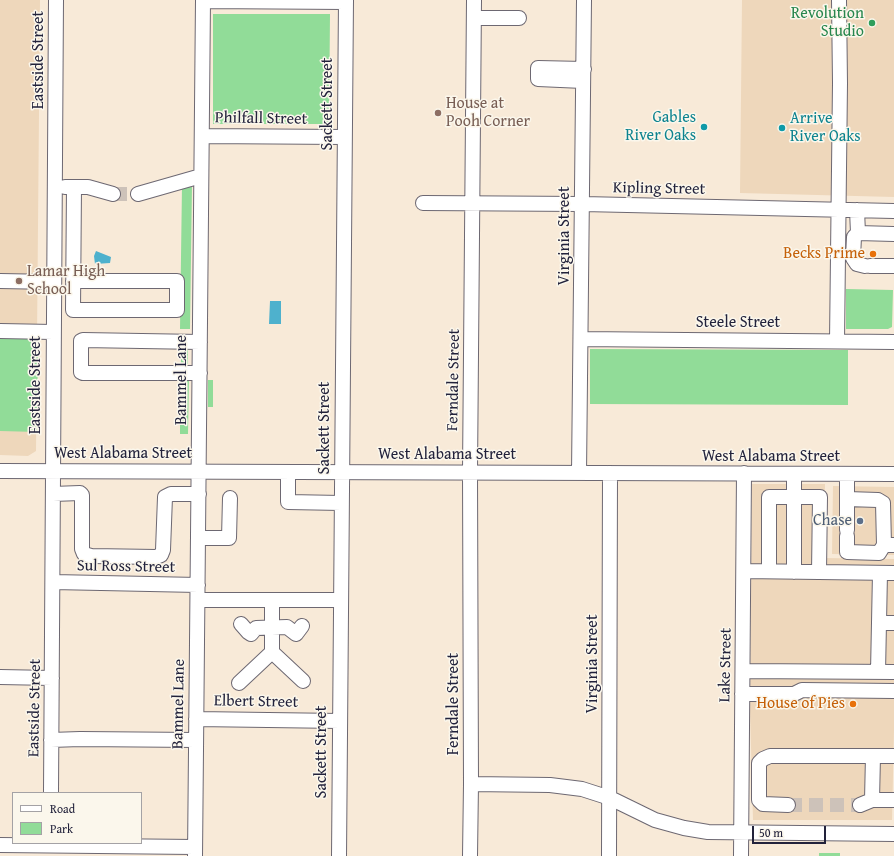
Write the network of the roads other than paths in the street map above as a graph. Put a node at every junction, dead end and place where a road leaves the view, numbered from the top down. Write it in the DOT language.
graph roads {
  1 [pos="56,0"];
  2 [pos="203,0"];
  3 [pos="474,0"];
  4 [pos="584,0"];
  5 [pos="840,0"];
  6 [pos="346,1"];
  7 [pos="474,18"];
  8 [pos="519,18"];
  9 [pos="202,136"];
  10 [pos="344,137"];
  11 [pos="201,176"];
  12 [pos="74,187"];
  13 [pos="55,191"];
  14 [pos="113,194"];
  15 [pos="138,194"];
  16 [pos="473,202"];
  17 [pos="423,203"];
  18 [pos="582,204"];
  19 [pos="839,209"];
  20 [pos="857,210"];
  21 [pos="894,210"];
  22 [pos="858,233"];
  23 [pos="894,234"];
  24 [pos="894,266"];
  25 [pos="0,281"];
  26 [pos="73,281"];
  27 [pos="54,282"];
  28 [pos="0,331"];
  29 [pos="53,332"];
  30 [pos="582,339"];
  31 [pos="837,341"];
  32 [pos="200,342"];
  33 [pos="894,342"];
  34 [pos="200,372"];
  35 [pos="0,471"];
  36 [pos="53,471"];
  37 [pos="199,471"];
  38 [pos="288,472"];
  39 [pos="342,472"];
  40 [pos="470,472"];
  41 [pos="579,472"];
  42 [pos="610,473"];
  43 [pos="744,473"];
  44 [pos="794,474"];
  45 [pos="847,474"];
  46 [pos="894,474"];
  47 [pos="53,494"];
  48 [pos="198,494"];
  49 [pos="795,497"];
  50 [pos="230,498"];
  51 [pos="847,499"];
  52 [pos="342,503"];
  53 [pos="199,538"];
  54 [pos="889,545"];
  55 [pos="744,571"];
  56 [pos="769,571"];
  57 [pos="794,572"];
  58 [pos="819,572"];
  59 [pos="887,573"];
  60 [pos="53,582"];
  61 [pos="198,585"];
  62 [pos="198,600"];
  63 [pos="272,600"];
  64 [pos="341,600"];
  65 [pos="879,623"];
  66 [pos="894,623"];
  67 [pos="241,624"];
  68 [pos="302,626"];
  69 [pos="272,627"];
  70 [pos="272,652"];
  71 [pos="743,671"];
  72 [pos="878,672"];
  73 [pos="894,672"];
  74 [pos="0,677"];
  75 [pos="52,678"];
  76 [pos="302,681"];
  77 [pos="239,683"];
  78 [pos="894,691"];
  79 [pos="742,694"];
  80 [pos="196,719"];
  81 [pos="340,721"];
  82 [pos="51,740"];
  83 [pos="196,740"];
  84 [pos="872,756"];
  85 [pos="894,756"];
  86 [pos="471,784"];
  87 [pos="51,792"];
  88 [pos="610,798"];
  89 [pos="894,800"];
  90 [pos="788,805"];
  91 [pos="741,833"];
  92 [pos="894,834"];
  93 [pos="0,844"];
  94 [pos="51,848"];
  95 [pos="24,850"];
  96 [pos="195,851"];
  97 [pos="339,856"];
  98 [pos="470,856"];
  99 [pos="609,856"];
  100 [pos="741,856"];
  1 -- 13 [label="street, Eastside Street"];
  2 -- 6 [label="street"];
  2 -- 9 [label="street, Bammel Lane"];
  3 -- 7 [label="street, Ferndale Street"];
  4 -- 18 [label="street, Virginia Street"];
  5 -- 19 [label="street"];
  6 -- 10 [label="street, Sackett Street"];
  7 -- 8 [label="street"];
  7 -- 16 [label="street, Ferndale Street"];
  9 -- 10 [label="street, Philfall Street"];
  9 -- 11 [label="street, Bammel Lane"];
  10 -- 39 [label="street, Sackett Street"];
  11 -- 15 [label="street"];
  11 -- 32 [label="street, Bammel Lane"];
  12 -- 13 [label="street"];
  12 -- 14 [label="street"];
  12 -- 26 [label="street"];
  13 -- 27 [label="street, Eastside Street"];
  16 -- 17 [label="street, Kipling Street"];
  16 -- 18 [label="street, Kipling Street"];
  16 -- 40 [label="street, Ferndale Street"];
  18 -- 19 [label="street, Kipling Street"];
  18 -- 30 [label="street, Virginia Street"];
  19 -- 20 [label="street, Kipling Street"];
  19 -- 31 [label="street"];
  20 -- 21 [label="street, Kipling Street"];
  20 -- 22 [label="street"];
  22 -- 23 [label="street"];
  22 -- 24 [label="street"];
  25 -- 27 [label="street"];
  26 -- 26 [label="street"];
  27 -- 29 [label="street, Eastside Street"];
  28 -- 29 [label="street"];
  29 -- 36 [label="street, Eastside Street"];
  30 -- 31 [label="street, Steele Street"];
  30 -- 41 [label="street, Virginia Street"];
  31 -- 33 [label="street, Steele Street"];
  32 -- 34 [label="street, Bammel Lane"];
  32 -- 34 [label="street"];
  34 -- 37 [label="street, Bammel Lane"];
  35 -- 36 [label="street, West Alabama Street"];
  36 -- 37 [label="street, West Alabama Street"];
  36 -- 47 [label="street, Eastside Street"];
  37 -- 38 [label="street, West Alabama Street"];
  37 -- 48 [label="street, Bammel Lane"];
  38 -- 39 [label="street, West Alabama Street"];
  38 -- 52 [label="street"];
  39 -- 40 [label="street, West Alabama Street"];
  39 -- 52 [label="street, Sackett Street"];
  40 -- 41 [label="street, West Alabama Street"];
  40 -- 86 [label="street, Ferndale Street"];
  41 -- 42 [label="street, West Alabama Street"];
  42 -- 43 [label="street, West Alabama Street"];
  42 -- 88 [label="street, Virginia Street"];
  43 -- 44 [label="street, West Alabama Street"];
  43 -- 55 [label="street, Lake Street"];
  44 -- 45 [label="street, West Alabama Street"];
  44 -- 49 [label="street"];
  45 -- 46 [label="street, West Alabama Street"];
  45 -- 51 [label="street"];
  47 -- 48 [label="street"];
  47 -- 60 [label="street, Eastside Street"];
  48 -- 53 [label="street, Bammel Lane"];
  49 -- 56 [label="street"];
  49 -- 57 [label="street"];
  49 -- 58 [label="street"];
  50 -- 53 [label="street"];
  51 -- 54 [label="street"];
  51 -- 54 [label="street"];
  52 -- 64 [label="street, Sackett Street"];
  53 -- 61 [label="street, Bammel Lane"];
  55 -- 56 [label="street"];
  55 -- 71 [label="street, Lake Street"];
  56 -- 57 [label="street"];
  57 -- 58 [label="street"];
  58 -- 59 [label="street"];
  59 -- 65 [label="street"];
  60 -- 61 [label="street, Sul Ross Street"];
  60 -- 75 [label="street, Eastside Street"];
  61 -- 62 [label="street, Bammel Lane"];
  62 -- 63 [label="street"];
  62 -- 80 [label="street, Bammel Lane"];
  63 -- 64 [label="street"];
  63 -- 69 [label="street"];
  64 -- 81 [label="street, Sackett Street"];
  65 -- 66 [label="street"];
  65 -- 72 [label="street"];
  67 -- 69 [label="street"];
  68 -- 69 [label="street"];
  69 -- 70 [label="street"];
  70 -- 76 [label="street"];
  70 -- 77 [label="street"];
  71 -- 72 [label="street"];
  71 -- 79 [label="street, Lake Street"];
  72 -- 73 [label="street"];
  74 -- 75 [label="street"];
  75 -- 82 [label="street, Eastside Street"];
  78 -- 79 [label="street"];
  79 -- 91 [label="street, Lake Street"];
  80 -- 81 [label="street, Elbert Street"];
  80 -- 83 [label="street, Bammel Lane"];
  81 -- 97 [label="street, Sackett Street"];
  82 -- 83 [label="street"];
  82 -- 87 [label="street, Eastside Street"];
  83 -- 96 [label="street, Bammel Lane"];
  84 -- 85 [label="street"];
  84 -- 89 [label="street"];
  84 -- 90 [label="street"];
  86 -- 88 [label="street"];
  86 -- 98 [label="street, Ferndale Street"];
  88 -- 91 [label="street"];
  88 -- 99 [label="street, Virginia Street"];
  91 -- 92 [label="street"];
  91 -- 100 [label="street, Lake Street"];
  93 -- 95 [label="street"];
  94 -- 95 [label="street"];
  94 -- 96 [label="street"];
}
